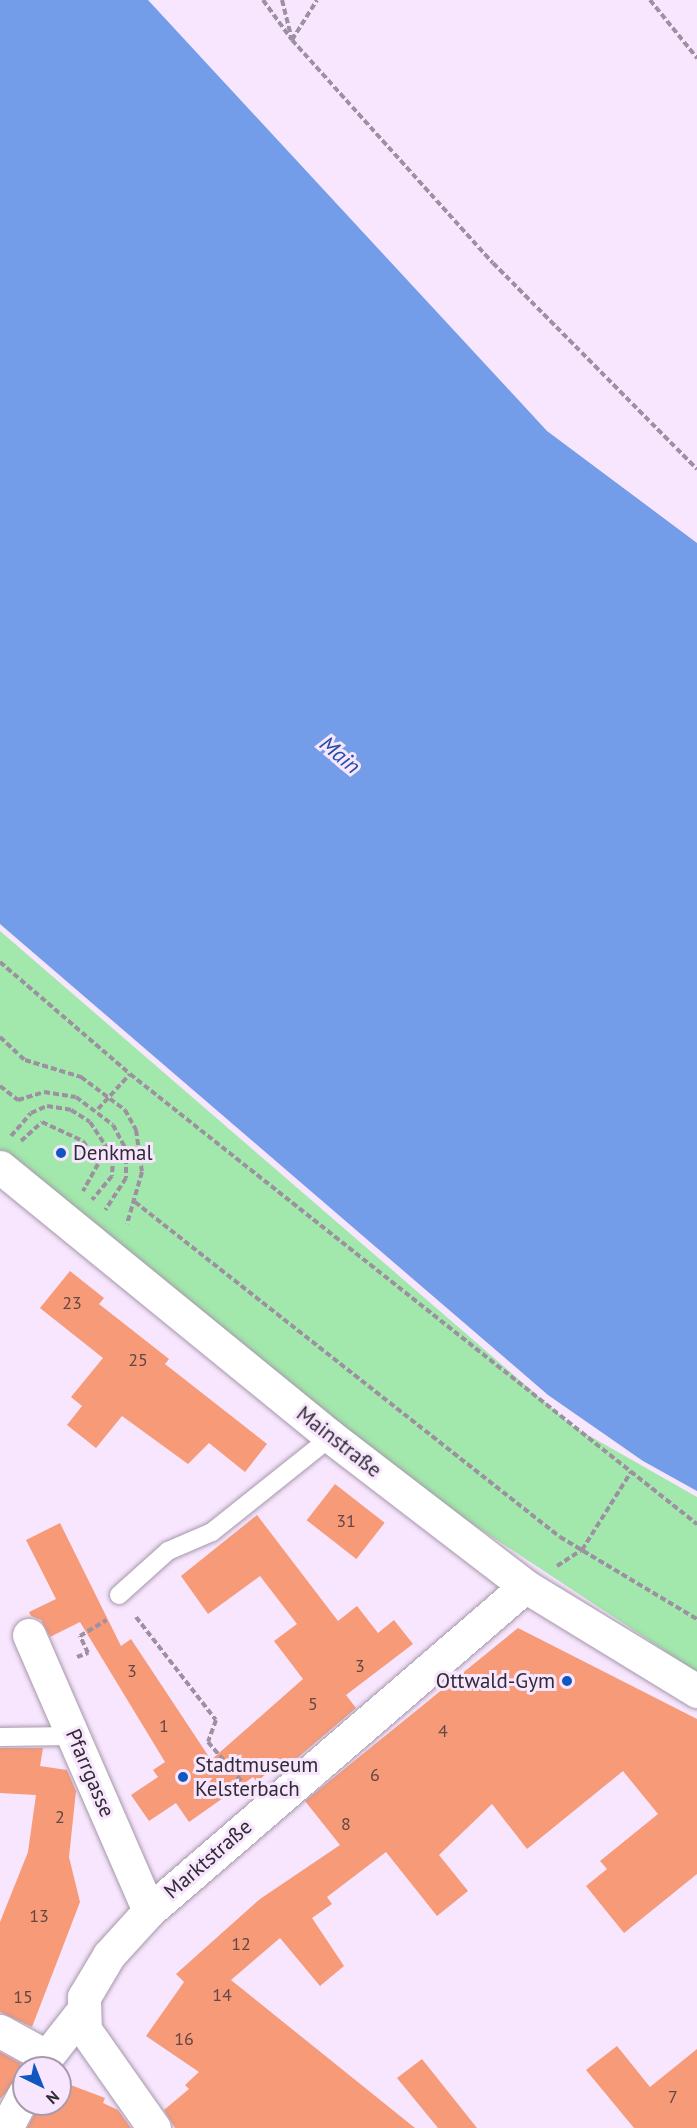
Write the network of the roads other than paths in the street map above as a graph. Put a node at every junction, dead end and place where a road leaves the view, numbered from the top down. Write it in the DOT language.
graph roads {
  1 [pos="8,1158"];
  2 [pos="331,1437"];
  3 [pos="525,1586"];
  4 [pos="119,1595"];
  5 [pos="29,1635"];
  6 [pos="697,1691"];
  7 [pos="74,1736"];
  8 [pos="0,1737"];
  9 [pos="149,1911"];
  10 [pos="81,2013"];
  11 [pos="0,2031"];
  12 [pos="33,2056"];
  13 [pos="46,2056"];
  14 [pos="154,2128"];
  1 -- 2 [label="street, Mainstraße"];
  2 -- 3 [label="street, Mainstraße"];
  2 -- 4 [label="lane"];
  3 -- 6 [label="street, Mainstraße"];
  3 -- 9 [label="street, Marktstraße"];
  5 -- 7 [label="street, Pfarrgasse"];
  7 -- 8 [label="lane"];
  7 -- 9 [label="street, Pfarrgasse"];
  9 -- 10 [label="street, Marktstraße"];
  10 -- 13 [label="street, Marktstraße"];
  10 -- 14 [label="street"];
  11 -- 12 [label="street"];
}
